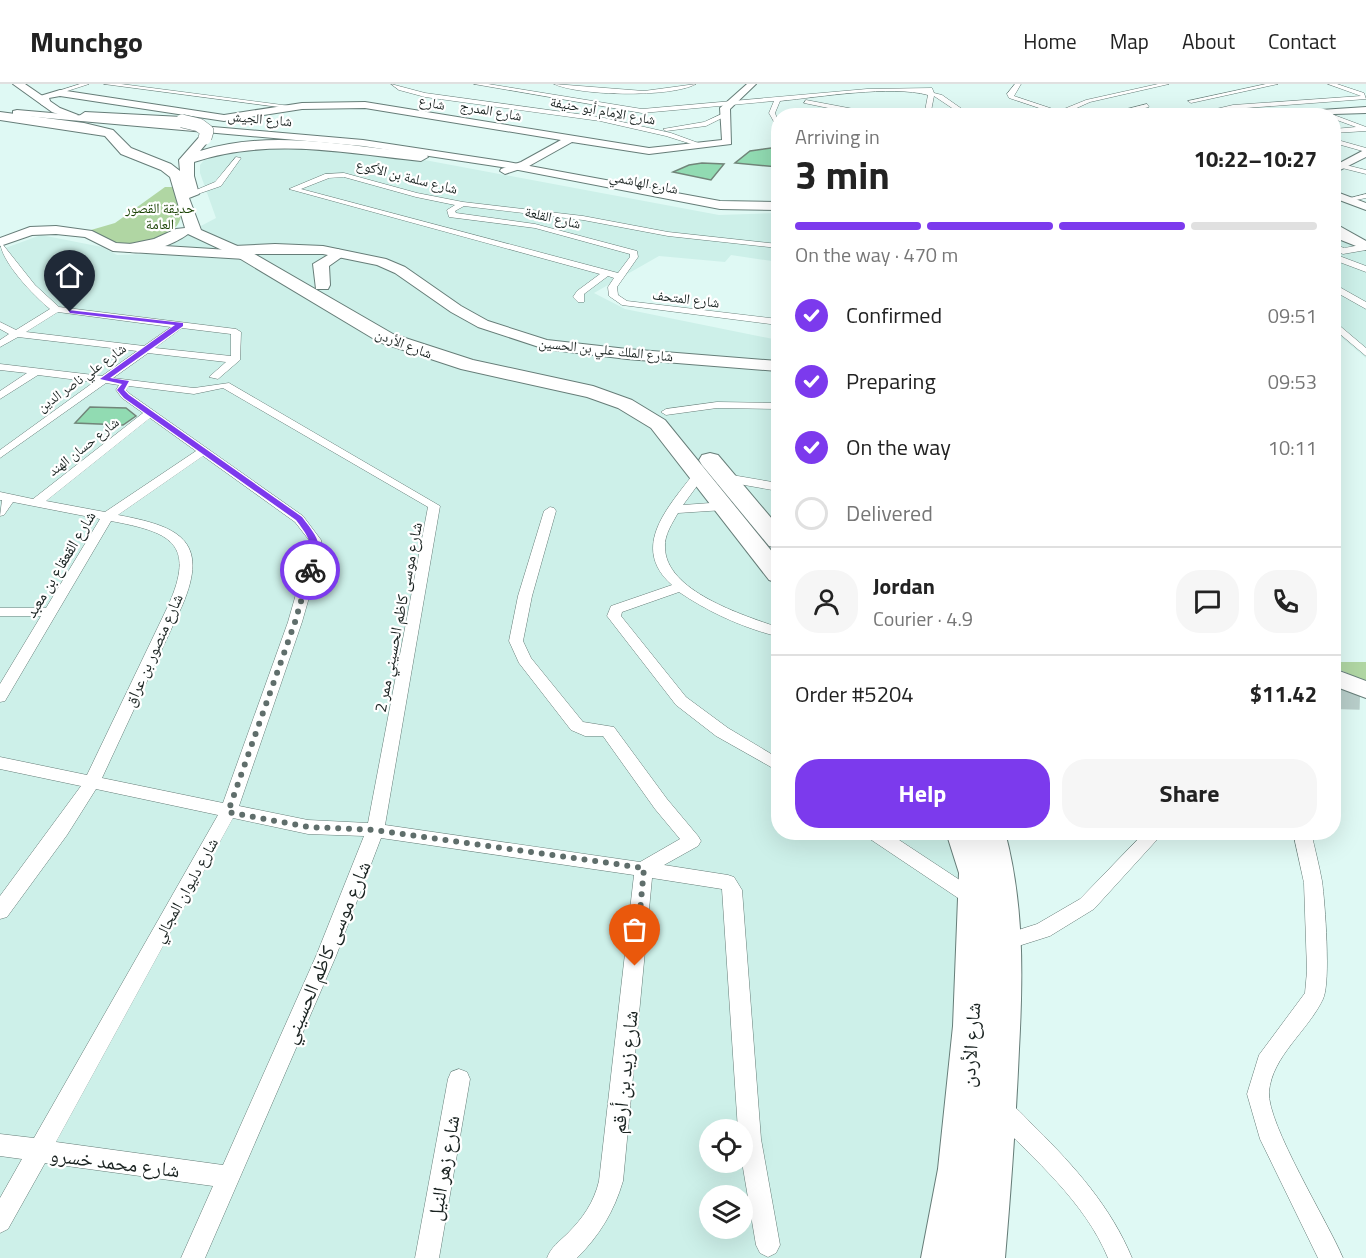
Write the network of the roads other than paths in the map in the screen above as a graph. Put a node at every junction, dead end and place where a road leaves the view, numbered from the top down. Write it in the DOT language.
graph roads {
  1 [pos="18,84"];
  2 [pos="33,84"];
  3 [pos="86,84"];
  4 [pos="107,84"];
  5 [pos="394,84"];
  6 [pos="477,84"];
  7 [pos="557,84"];
  8 [pos="596,84"];
  9 [pos="693,84"];
  10 [pos="752,84"];
  11 [pos="926,84"];
  12 [pos="1018,84"];
  13 [pos="1140,84"];
  14 [pos="1166,84"];
  15 [pos="1275,84"];
  16 [pos="1331,84"];
  17 [pos="809,86"];
  18 [pos="589,88"];
  19 [pos="61,91"];
  20 [pos="1129,91"];
  21 [pos="931,93"];
  22 [pos="827,94"];
  23 [pos="1366,97"];
  24 [pos="782,98"];
  25 [pos="732,101"];
  26 [pos="1191,101"];
  27 [pos="46,104"];
  28 [pos="1147,106"];
  29 [pos="289,107"];
  30 [pos="775,108"];
  31 [pos="838,108"];
  32 [pos="928,108"];
  33 [pos="957,108"];
  34 [pos="1039,108"];
  35 [pos="1074,108"];
  36 [pos="1138,108"];
  37 [pos="1228,108"];
  38 [pos="1366,110"];
  39 [pos="1341,111"];
  40 [pos="0,114"];
  41 [pos="73,115"];
  42 [pos="724,115"];
  43 [pos="23,116"];
  44 [pos="235,117"];
  45 [pos="1341,119"];
  46 [pos="1366,121"];
  47 [pos="1349,122"];
  48 [pos="634,127"];
  49 [pos="1366,129"];
  50 [pos="1341,131"];
  51 [pos="572,140"];
  52 [pos="120,143"];
  53 [pos="1341,143"];
  54 [pos="701,145"];
  55 [pos="658,151"];
  56 [pos="1366,151"];
  57 [pos="175,155"];
  58 [pos="421,157"];
  59 [pos="238,158"];
  60 [pos="1341,164"];
  61 [pos="1341,167"];
  62 [pos="521,169"];
  63 [pos="1366,171"];
  64 [pos="192,195"];
  65 [pos="1366,196"];
  66 [pos="1341,198"];
  67 [pos="1346,200"];
  68 [pos="463,204"];
  69 [pos="771,206"];
  70 [pos="1366,207"];
  71 [pos="771,211"];
  72 [pos="185,227"];
  73 [pos="1341,235"];
  74 [pos="1341,236"];
  75 [pos="1366,241"];
  76 [pos="0,243"];
  77 [pos="771,245"];
  78 [pos="1366,247"];
  79 [pos="138,248"];
  80 [pos="165,248"];
  81 [pos="247,252"];
  82 [pos="194,253"];
  83 [pos="1341,253"];
  84 [pos="342,254"];
  85 [pos="1341,257"];
  86 [pos="1366,261"];
  87 [pos="1349,263"];
  88 [pos="1366,269"];
  89 [pos="606,273"];
  90 [pos="277,274"];
  91 [pos="618,276"];
  92 [pos="322,285"];
  93 [pos="1341,291"];
  94 [pos="581,300"];
  95 [pos="1366,306"];
  96 [pos="56,309"];
  97 [pos="771,321"];
  98 [pos="180,324"];
  99 [pos="0,325"];
  100 [pos="1341,330"];
  101 [pos="16,334"];
  102 [pos="0,344"];
  103 [pos="142,351"];
  104 [pos="1366,353"];
  105 [pos="235,360"];
  106 [pos="771,365"];
  107 [pos="0,367"];
  108 [pos="37,371"];
  109 [pos="214,377"];
  110 [pos="104,379"];
  111 [pos="126,382"];
  112 [pos="0,396"];
  113 [pos="771,406"];
  114 [pos="666,411"];
  115 [pos="149,414"];
  116 [pos="203,451"];
  117 [pos="0,455"];
  118 [pos="699,475"];
  119 [pos="726,478"];
  120 [pos="771,486"];
  121 [pos="5,497"];
  122 [pos="37,502"];
  123 [pos="724,506"];
  124 [pos="676,509"];
  125 [pos="550,511"];
  126 [pos="0,512"];
  127 [pos="108,516"];
  128 [pos="771,533"];
  129 [pos="771,566"];
  130 [pos="680,586"];
  131 [pos="0,612"];
  132 [pos="50,612"];
  133 [pos="771,630"];
  134 [pos="1341,679"];
  135 [pos="1366,690"];
  136 [pos="0,697"];
  137 [pos="771,761"];
  138 [pos="0,763"];
  139 [pos="91,782"];
  140 [pos="228,812"];
  141 [pos="375,830"];
  142 [pos="885,840"];
  143 [pos="965,840"];
  144 [pos="990,840"];
  145 [pos="1148,840"];
  146 [pos="1304,840"];
  147 [pos="644,868"];
  148 [pos="976,901"];
  149 [pos="0,911"];
  150 [pos="1006,942"];
  151 [pos="459,1079"];
  152 [pos="996,1105"];
  153 [pos="0,1145"];
  154 [pos="40,1152"];
  155 [pos="230,1177"];
  156 [pos="0,1221"];
  157 [pos="768,1245"];
  158 [pos="193,1258"];
  159 [pos="427,1258"];
  160 [pos="559,1258"];
  161 [pos="944,1258"];
  162 [pos="982,1258"];
  163 [pos="1120,1258"];
  164 [pos="1331,1258"];
  1 -- 27 [label="highway"];
  2 -- 19 [label="main road"];
  3 -- 19 [label="street"];
  4 -- 29 [label="street"];
  5 -- 48 [label="street, شارع الإمام أبو حنيفة"];
  6 -- 25 [label="street"];
  7 -- 18 [label="street"];
  8 -- 18 [label="street"];
  9 -- 18 [label="street"];
  10 -- 25 [label="main road"];
  11 -- 21 [label="street"];
  12 -- 34 [label="street"];
  13 -- 20 [label="street"];
  14 -- 20 [label="street"];
  15 -- 26 [label="street"];
  16 -- 23 [label="street"];
  17 -- 22 [label="street"];
  19 -- 44 [label="main road"];
  20 -- 35 [label="street"];
  21 -- 22 [label="street"];
  21 -- 32 [label="street"];
  21 -- 33 [label="street"];
  22 -- 24 [label="street"];
  23 -- 37 [label="street"];
  24 -- 25 [label="street"];
  24 -- 30 [label="street"];
  24 -- 31 [label="street"];
  25 -- 42 [label="main road"];
  27 -- 41 [label="highway"];
  27 -- 44 [label="main road"];
  28 -- 36 [label="street"];
  29 -- 44 [label="main road, شارع"];
  29 -- 51 [label="main road, شارع"];
  38 -- 39 [label="main road"];
  40 -- 43 [label="highway, شارع الجيش"];
  41 -- 43 [label="highway"];
  41 -- 57 [label="highway, bridge"];
  42 -- 48 [label="street"];
  42 -- 54 [label="main road"];
  43 -- 52 [label="highway"];
  43 -- 58 [label="main road, شارع الجيش"];
  43 -- 62 [label="main road, شارع الجيش"];
  45 -- 47 [label="street"];
  46 -- 47 [label="street"];
  47 -- 49 [label="street"];
  48 -- 54 [label="street, شارع الإمام أبو حنيفة"];
  49 -- 50 [label="street"];
  51 -- 55 [label="main road"];
  51 -- 55 [label="main road"];
  51 -- 62 [label="main road"];
  51 -- 62 [label="main road"];
  52 -- 57 [label="highway"];
  52 -- 72 [label="highway"];
  53 -- 56 [label="street"];
  54 -- 55 [label="main road"];
  56 -- 60 [label="main road"];
  57 -- 58 [label="highway"];
  57 -- 64 [label="highway, شارع الأردن"];
  58 -- 62 [label="main road, شارع الجيش"];
  59 -- 64 [label="street"];
  61 -- 63 [label="street"];
  62 -- 69 [label="main road, شارع الهاشمي"];
  62 -- 71 [label="main road, شارع الهاشمي"];
  64 -- 81 [label="highway, شارع الأردن"];
  65 -- 67 [label="street"];
  66 -- 67 [label="main road"];
  67 -- 70 [label="main road"];
  68 -- 77 [label="street, شارع سلمة بن الأكوع"];
  68 -- 89 [label="street, شارع سلمة بن الأكوع"];
  68 -- 91 [label="street, شارع القلعة"];
  72 -- 79 [label="highway"];
  72 -- 80 [label="highway"];
  72 -- 81 [label="highway, شارع الأردن"];
  73 -- 75 [label="main road"];
  74 -- 78 [label="main road"];
  76 -- 79 [label="main road"];
  76 -- 96 [label="street"];
  78 -- 83 [label="street"];
  79 -- 80 [label="main road"];
  80 -- 81 [label="main road"];
  80 -- 82 [label="main road"];
  81 -- 82 [label="main road"];
  81 -- 84 [label="main road, شارع الملك علي بن الحسين"];
  81 -- 90 [label="highway, شارع الأردن"];
  81 -- 92 [label="highway, شارع الأردن"];
  82 -- 90 [label="highway"];
  84 -- 92 [label="highway"];
  84 -- 106 [label="main road, شارع الملك علي بن الحسين"];
  85 -- 87 [label="street"];
  86 -- 87 [label="street"];
  87 -- 88 [label="street"];
  89 -- 91 [label="street, شارع سلمة بن الأكوع"];
  89 -- 94 [label="street"];
  90 -- 118 [label="highway, شارع الأردن"];
  91 -- 97 [label="street, شارع المتحف"];
  92 -- 114 [label="highway, شارع الأردن"];
  93 -- 95 [label="street"];
  96 -- 98 [label="street"];
  96 -- 101 [label="street"];
  98 -- 103 [label="street, شارع علي ناصر الدين"];
  98 -- 105 [label="street"];
  99 -- 101 [label="street"];
  100 -- 104 [label="street"];
  101 -- 102 [label="street"];
  101 -- 103 [label="street"];
  103 -- 105 [label="street"];
  103 -- 110 [label="street, شارع علي ناصر الدين"];
  105 -- 109 [label="street"];
  107 -- 108 [label="street"];
  108 -- 110 [label="street"];
  108 -- 112 [label="street"];
  110 -- 111 [label="street"];
  110 -- 117 [label="street, شارع علي ناصر الدين"];
  111 -- 115 [label="street, شارع دليوان المجالي"];
  111 -- 141 [label="street, شارع موسى كاظم الحسيني ممر 2"];
  113 -- 114 [label="street"];
  114 -- 119 [label="highway, شارع الأردن"];
  115 -- 116 [label="street, شارع دليوان المجالي"];
  115 -- 122 [label="street, شارع حسان الهند"];
  116 -- 127 [label="street, شارع القعقاع بن معبد"];
  116 -- 140 [label="street, شارع دليوان المجالي"];
  118 -- 123 [label="highway, شارع الأردن"];
  118 -- 124 [label="street"];
  119 -- 120 [label="street"];
  119 -- 128 [label="highway, شارع الأردن"];
  121 -- 122 [label="street, شارع منصور بن عراق"];
  121 -- 126 [label="street"];
  122 -- 127 [label="street, شارع منصور بن عراق"];
  123 -- 124 [label="street"];
  123 -- 129 [label="highway, شارع الأردن"];
  124 -- 130 [label="street"];
  125 -- 147 [label="street"];
  127 -- 132 [label="street, شارع القعقاع بن معبد"];
  127 -- 139 [label="street, شارع منصور بن عراق"];
  130 -- 133 [label="street"];
  130 -- 137 [label="street"];
  131 -- 132 [label="street"];
  132 -- 136 [label="street, شارع القعقاع بن معبد"];
  134 -- 135 [label="main road"];
  138 -- 139 [label="street"];
  139 -- 140 [label="street"];
  139 -- 149 [label="street, شارع منصور بن عراق"];
  140 -- 141 [label="street"];
  140 -- 154 [label="street, شارع دليوان المجالي"];
  141 -- 147 [label="street"];
  141 -- 155 [label="street, شارع موسى كاظم الحسيني"];
  142 -- 148 [label="street"];
  143 -- 148 [label="highway, شارع الأردن"];
  144 -- 150 [label="highway, شارع الأردن"];
  145 -- 150 [label="street"];
  146 -- 164 [label="street"];
  147 -- 157 [label="street"];
  147 -- 160 [label="street, شارع زيد بن أرقم"];
  148 -- 161 [label="highway, شارع الأردن"];
  150 -- 152 [label="highway, شارع الأردن"];
  151 -- 159 [label="street, شارع زهر النيل"];
  152 -- 162 [label="highway, شارع الأردن"];
  152 -- 163 [label="street"];
  153 -- 154 [label="street, شارع محمد خسرو"];
  154 -- 155 [label="street, شارع محمد خسرو"];
  154 -- 156 [label="street, شارع دليوان المجالي"];
  155 -- 158 [label="street, شارع موسى كاظم الحسيني"];
}
